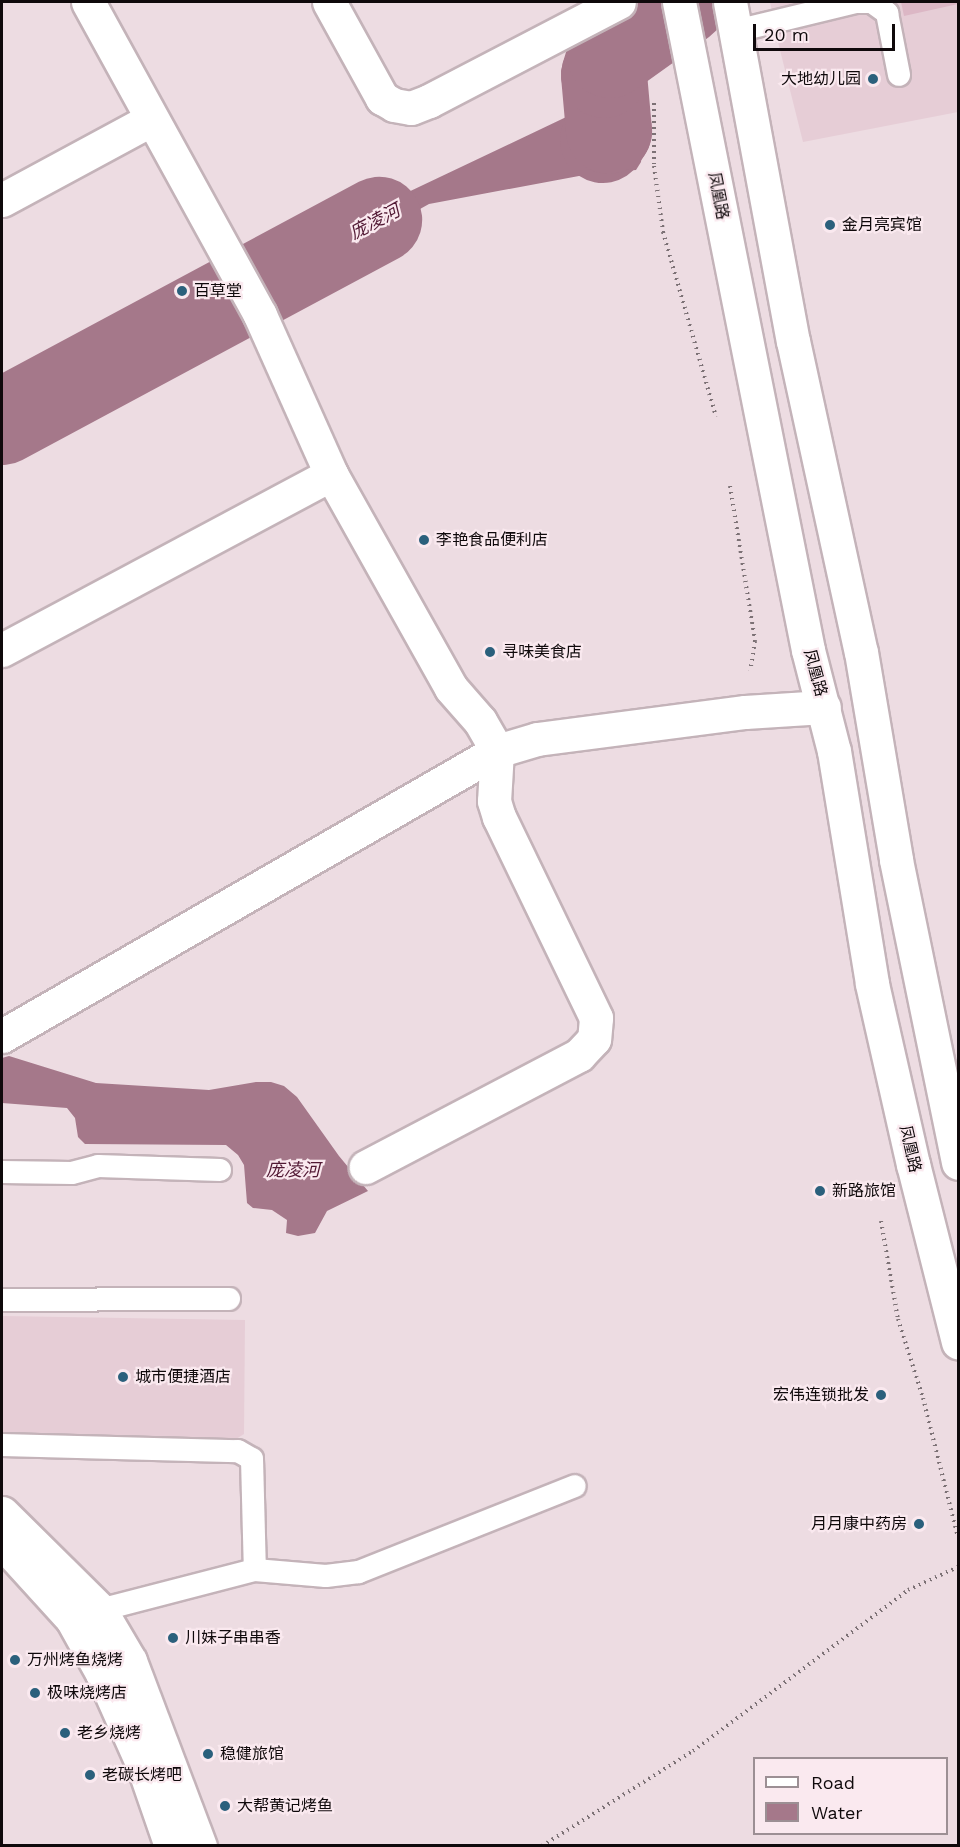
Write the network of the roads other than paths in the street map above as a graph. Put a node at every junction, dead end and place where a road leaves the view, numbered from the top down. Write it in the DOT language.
graph roads {
  1 [pos="88,2"];
  2 [pos="329,2"];
  3 [pos="619,2"];
  4 [pos="678,2"];
  5 [pos="732,13"];
  6 [pos="899,75"];
  7 [pos="152,119"];
  8 [pos="2,200"];
  9 [pos="332,474"];
  10 [pos="2,650"];
  11 [pos="824,706"];
  12 [pos="497,751"];
  13 [pos="2,1036"];
  14 [pos="958,1163"];
  15 [pos="366,1167"];
  16 [pos="220,1170"];
  17 [pos="2,1172"];
  18 [pos="229,1299"];
  19 [pos="2,1300"];
  20 [pos="958,1342"];
  21 [pos="2,1445"];
  22 [pos="575,1486"];
  23 [pos="2,1514"];
  24 [pos="2,1542"];
  25 [pos="255,1570"];
  26 [pos="100,1610"];
  27 [pos="171,1845"];
  28 [pos="200,1845"];
  1 -- 7 [label="street"];
  2 -- 3 [label="street"];
  4 -- 11 [label="street, 凤凰路"];
  5 -- 6 [label="lane"];
  5 -- 14 [label="street"];
  7 -- 8 [label="street"];
  7 -- 9 [label="street"];
  9 -- 10 [label="street"];
  9 -- 12 [label="street"];
  11 -- 12 [label="street"];
  11 -- 20 [label="street, 凤凰路"];
  12 -- 13 [label="street"];
  12 -- 15 [label="street"];
  16 -- 17 [label="lane"];
  18 -- 19 [label="lane"];
  21 -- 25 [label="lane"];
  22 -- 25 [label="lane"];
  23 -- 26 [label="street"];
  24 -- 27 [label="street"];
  25 -- 26 [label="lane"];
  26 -- 28 [label="street"];
}
